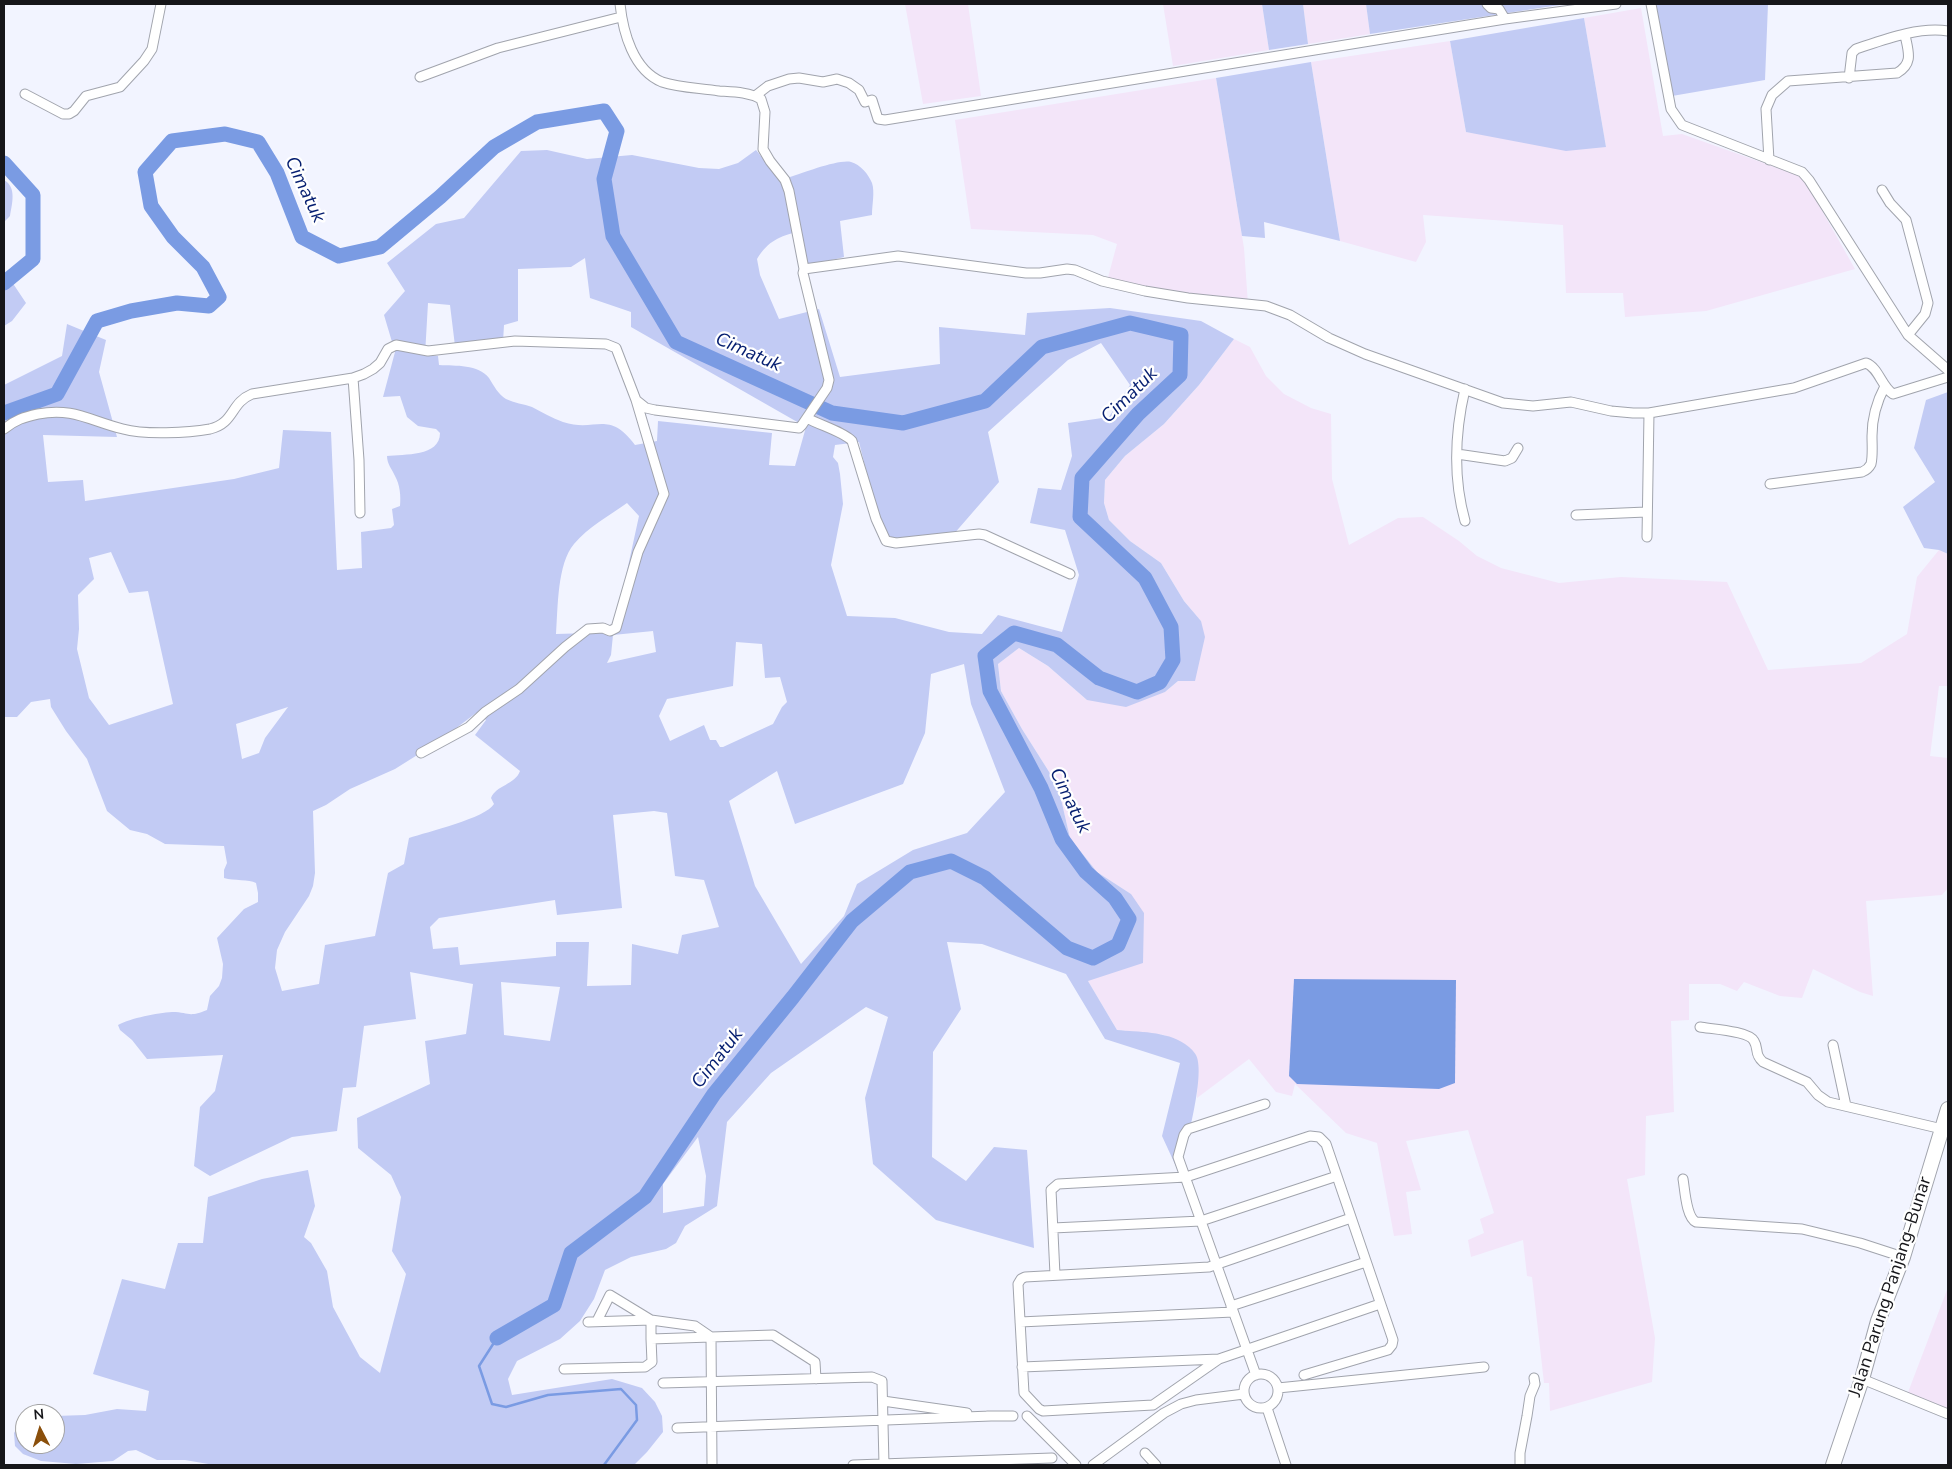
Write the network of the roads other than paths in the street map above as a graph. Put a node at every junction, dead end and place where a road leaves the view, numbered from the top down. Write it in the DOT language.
graph roads {
  1 [pos="161,4"];
  2 [pos="620,4"];
  3 [pos="1488,4"];
  4 [pos="1616,4"];
  5 [pos="1651,4"];
  6 [pos="621,17"];
  7 [pos="1505,19"];
  8 [pos="1948,31"];
  9 [pos="1905,35"];
  10 [pos="420,77"];
  11 [pos="1849,78"];
  12 [pos="25,94"];
  13 [pos="755,96"];
  14 [pos="1770,160"];
  15 [pos="1882,190"];
  16 [pos="804,269"];
  17 [pos="1908,335"];
  18 [pos="1948,370"];
  19 [pos="1948,377"];
  20 [pos="352,378"];
  21 [pos="1885,386"];
  22 [pos="1465,389"];
  23 [pos="636,400"];
  24 [pos="1649,413"];
  25 [pos="808,416"];
  26 [pos="4,429"];
  27 [pos="1518,448"];
  28 [pos="1457,454"];
  29 [pos="1770,484"];
  30 [pos="1646,512"];
  31 [pos="360,513"];
  32 [pos="1576,515"];
  33 [pos="1465,521"];
  34 [pos="1647,537"];
  35 [pos="1070,574"];
  36 [pos="421,753"];
  37 [pos="1700,1027"];
  38 [pos="1833,1045"];
  39 [pos="1265,1104"];
  40 [pos="1846,1106"];
  41 [pos="1948,1109"];
  42 [pos="1942,1128"];
  43 [pos="1337,1176"];
  44 [pos="1186,1177"];
  45 [pos="1683,1179"];
  46 [pos="1351,1218"];
  47 [pos="1201,1221"];
  48 [pos="1053,1228"];
  49 [pos="1903,1256"];
  50 [pos="1366,1262"];
  51 [pos="1216,1265"];
  52 [pos="1055,1275"];
  53 [pos="1380,1304"];
  54 [pos="1232,1309"];
  55 [pos="651,1320"];
  56 [pos="1020,1322"];
  57 [pos="711,1337"];
  58 [pos="651,1339"];
  59 [pos="1246,1350"];
  60 [pos="1219,1359"];
  61 [pos="1022,1367"];
  62 [pos="1484,1367"];
  63 [pos="564,1369"];
  64 [pos="1256,1375"];
  65 [pos="1304,1375"];
  66 [pos="1534,1378"];
  67 [pos="816,1379"];
  68 [pos="1862,1379"];
  69 [pos="712,1382"];
  70 [pos="662,1384"];
  71 [pos="1278,1388"];
  72 [pos="1244,1394"];
  73 [pos="883,1401"];
  74 [pos="1267,1408"];
  75 [pos="1948,1414"];
  76 [pos="991,1416"];
  77 [pos="1013,1416"];
  78 [pos="1027,1416"];
  79 [pos="883,1420"];
  80 [pos="712,1426"];
  81 [pos="677,1428"];
  82 [pos="1145,1453"];
  83 [pos="1052,1458"];
  84 [pos="1098,1464"];
  85 [pos="712,1465"];
  86 [pos="853,1465"];
  87 [pos="884,1465"];
  88 [pos="1076,1465"];
  89 [pos="1156,1465"];
  90 [pos="1286,1465"];
  91 [pos="1520,1465"];
  92 [pos="1833,1465"];
  1 -- 12 [label="street"];
  2 -- 6 [label="street"];
  3 -- 7 [label="street"];
  4 -- 7 [label="street"];
  5 -- 14 [label="street"];
  6 -- 10 [label="street"];
  6 -- 13 [label="street"];
  7 -- 13 [label="street"];
  8 -- 9 [label="street"];
  9 -- 11 [label="street"];
  9 -- 11 [label="street"];
  11 -- 14 [label="street"];
  13 -- 16 [label="street"];
  14 -- 17 [label="street"];
  15 -- 17 [label="street"];
  16 -- 22 [label="street"];
  16 -- 25 [label="street"];
  17 -- 18 [label="street"];
  19 -- 21 [label="street"];
  20 -- 23 [label="street"];
  20 -- 26 [label="street"];
  20 -- 31 [label="street"];
  21 -- 24 [label="street"];
  21 -- 29 [label="street"];
  22 -- 24 [label="street"];
  22 -- 28 [label="street"];
  23 -- 25 [label="street"];
  23 -- 36 [label="street"];
  24 -- 30 [label="street"];
  25 -- 35 [label="street"];
  27 -- 28 [label="street"];
  28 -- 33 [label="street"];
  30 -- 32 [label="street"];
  30 -- 34 [label="street"];
  37 -- 40 [label="street"];
  38 -- 40 [label="street"];
  39 -- 44 [label="street"];
  40 -- 42 [label="street"];
  41 -- 42 [label="main road, Jalan Parung Panjang–Bunar"];
  42 -- 49 [label="main road, Jalan Parung Panjang–Bunar"];
  43 -- 44 [label="street"];
  43 -- 46 [label="street"];
  43 -- 47 [label="street"];
  44 -- 47 [label="street"];
  44 -- 48 [label="street"];
  45 -- 49 [label="street"];
  46 -- 50 [label="street"];
  46 -- 51 [label="street"];
  47 -- 48 [label="street"];
  47 -- 51 [label="street"];
  48 -- 52 [label="street"];
  49 -- 68 [label="main road, Jalan Parung Panjang–Bunar"];
  50 -- 53 [label="street"];
  50 -- 54 [label="street"];
  51 -- 52 [label="street"];
  51 -- 54 [label="street"];
  52 -- 56 [label="street"];
  53 -- 59 [label="street"];
  53 -- 65 [label="street"];
  54 -- 56 [label="street"];
  54 -- 59 [label="street"];
  55 -- 55 [label="street"];
  55 -- 57 [label="street"];
  55 -- 58 [label="street"];
  56 -- 61 [label="street"];
  57 -- 58 [label="street"];
  57 -- 67 [label="street"];
  57 -- 69 [label="street"];
  58 -- 63 [label="street"];
  59 -- 60 [label="street"];
  59 -- 64 [label="street"];
  60 -- 61 [label="street"];
  60 -- 61 [label="street"];
  62 -- 71 [label="street"];
  64 -- 71 [label="street"];
  64 -- 72 [label="street"];
  66 -- 91 [label="street"];
  67 -- 69 [label="street"];
  67 -- 73 [label="street"];
  68 -- 75 [label="street"];
  68 -- 92 [label="main road, Jalan Parung Panjang–Bunar"];
  69 -- 70 [label="street"];
  69 -- 80 [label="street"];
  71 -- 74 [label="street"];
  72 -- 74 [label="street"];
  72 -- 84 [label="street"];
  73 -- 76 [label="street"];
  73 -- 79 [label="street"];
  74 -- 90 [label="street"];
  76 -- 77 [label="street"];
  76 -- 79 [label="street"];
  78 -- 88 [label="street"];
  79 -- 80 [label="street"];
  79 -- 87 [label="street"];
  80 -- 81 [label="street"];
  80 -- 85 [label="street"];
  82 -- 89 [label="street"];
  83 -- 87 [label="street"];
  86 -- 87 [label="street"];
}
